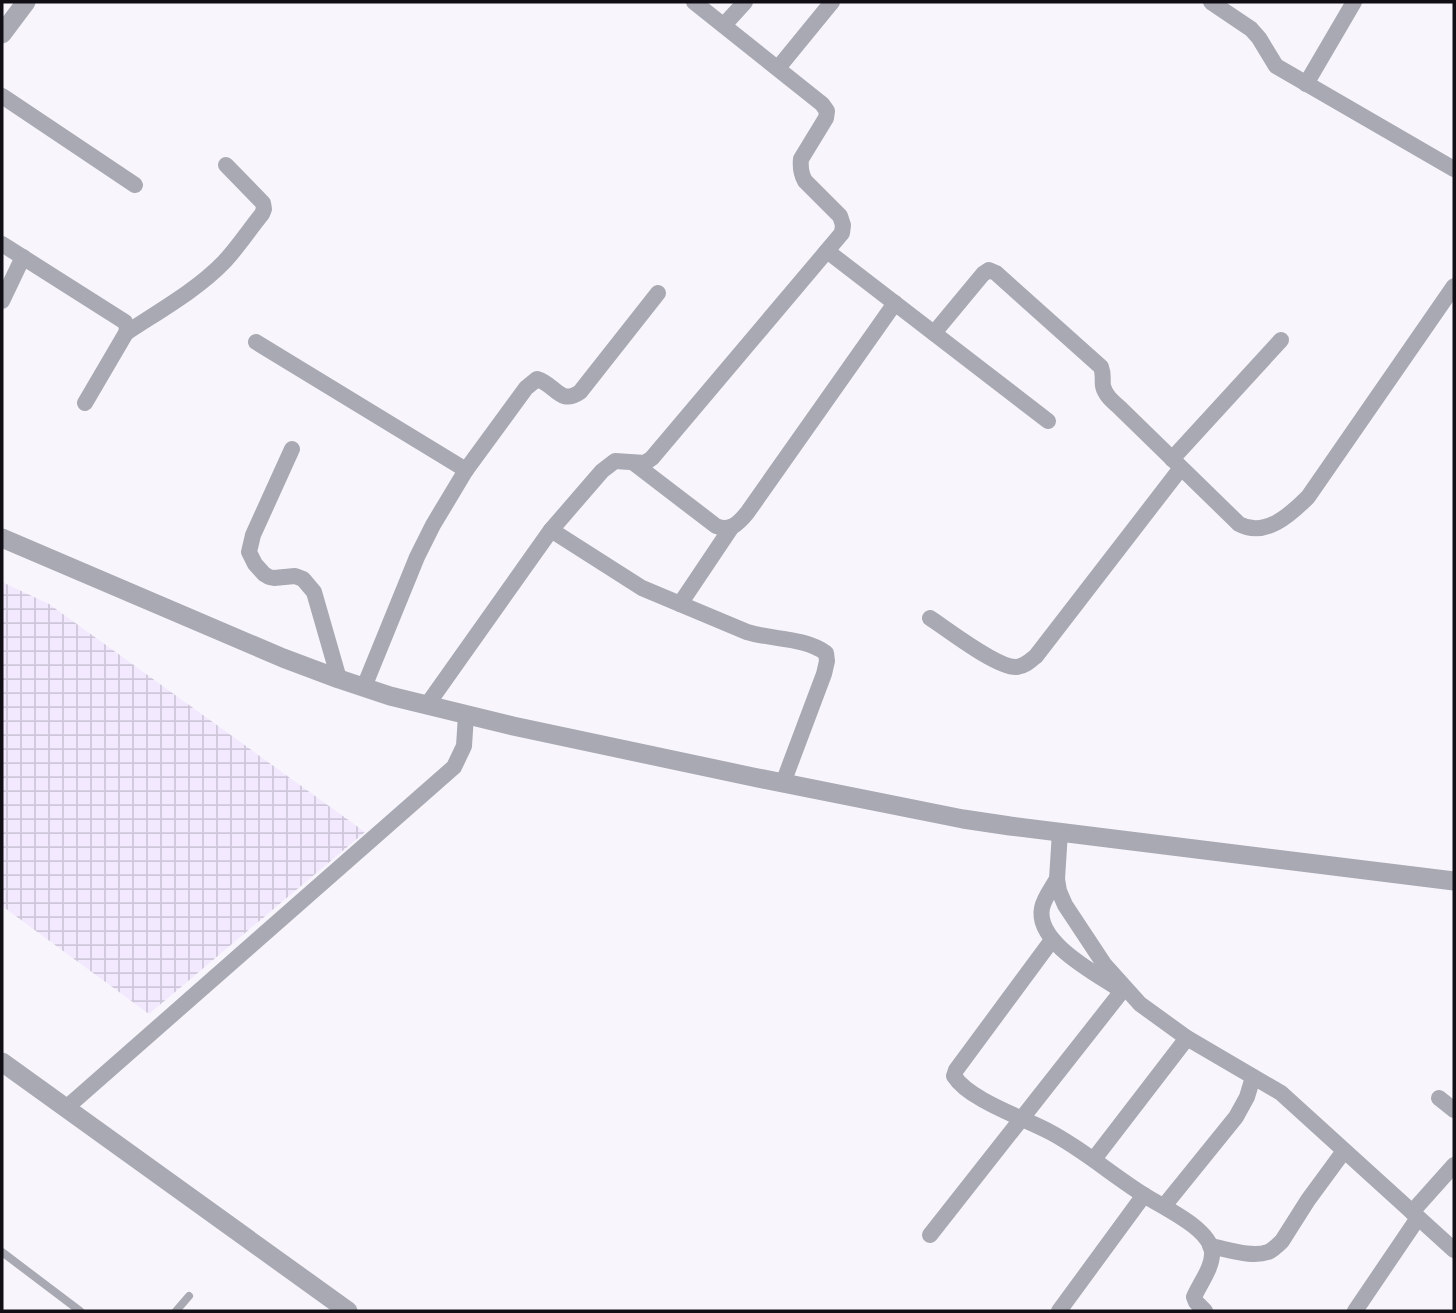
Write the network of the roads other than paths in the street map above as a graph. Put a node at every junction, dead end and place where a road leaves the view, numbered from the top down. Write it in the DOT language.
graph roads {
  1 [pos="26,2"];
  2 [pos="694,2"];
  3 [pos="745,2"];
  4 [pos="832,2"];
  5 [pos="1211,2"];
  6 [pos="1354,2"];
  7 [pos="724,26"];
  8 [pos="2,34"];
  9 [pos="778,68"];
  10 [pos="1306,84"];
  11 [pos="2,96"];
  12 [pos="226,165"];
  13 [pos="1454,169"];
  14 [pos="135,185"];
  15 [pos="2,244"];
  16 [pos="827,251"];
  17 [pos="23,257"];
  18 [pos="1454,286"];
  19 [pos="658,293"];
  20 [pos="2,301"];
  21 [pos="895,303"];
  22 [pos="127,333"];
  23 [pos="934,333"];
  24 [pos="1281,340"];
  25 [pos="256,342"];
  26 [pos="85,402"];
  27 [pos="1048,421"];
  28 [pos="292,449"];
  29 [pos="1176,463"];
  30 [pos="635,464"];
  31 [pos="466,470"];
  32 [pos="731,528"];
  33 [pos="551,530"];
  34 [pos="2,538"];
  35 [pos="680,604"];
  36 [pos="930,618"];
  37 [pos="338,679"];
  38 [pos="364,687"];
  39 [pos="427,705"];
  40 [pos="466,715"];
  41 [pos="783,783"];
  42 [pos="1060,832"];
  43 [pos="1057,879"];
  44 [pos="1454,881"];
  45 [pos="1052,940"];
  46 [pos="1122,992"];
  47 [pos="1140,1004"];
  48 [pos="1187,1038"];
  49 [pos="2,1062"];
  50 [pos="1253,1077"];
  51 [pos="1440,1098"];
  52 [pos="66,1108"];
  53 [pos="1454,1110"];
  54 [pos="1022,1118"];
  55 [pos="1344,1151"];
  56 [pos="1094,1159"];
  57 [pos="1454,1165"];
  58 [pos="1144,1195"];
  59 [pos="1164,1206"];
  60 [pos="1415,1215"];
  61 [pos="930,1235"];
  62 [pos="1210,1246"];
  63 [pos="1454,1251"];
  64 [pos="2,1252"];
  65 [pos="189,1296"];
  66 [pos="80,1311"];
  67 [pos="176,1311"];
  68 [pos="348,1311"];
  69 [pos="1059,1311"];
  70 [pos="1205,1311"];
  71 [pos="1354,1311"];
  1 -- 8 [label="street"];
  2 -- 7 [label="street"];
  3 -- 7 [label="street"];
  4 -- 9 [label="street"];
  5 -- 10 [label="street"];
  6 -- 10 [label="street"];
  7 -- 9 [label="street"];
  9 -- 16 [label="street"];
  10 -- 13 [label="street"];
  11 -- 14 [label="street"];
  12 -- 22 [label="street"];
  15 -- 17 [label="street"];
  16 -- 21 [label="street"];
  16 -- 30 [label="street"];
  17 -- 20 [label="street"];
  17 -- 22 [label="street"];
  18 -- 29 [label="street"];
  19 -- 31 [label="street"];
  21 -- 23 [label="street"];
  21 -- 32 [label="street"];
  22 -- 26 [label="street"];
  23 -- 27 [label="street"];
  23 -- 29 [label="street"];
  24 -- 29 [label="street"];
  25 -- 31 [label="street"];
  28 -- 37 [label="street"];
  29 -- 36 [label="street"];
  30 -- 32 [label="street"];
  30 -- 33 [label="street"];
  31 -- 38 [label="street"];
  32 -- 35 [label="street"];
  33 -- 35 [label="street"];
  33 -- 39 [label="street"];
  34 -- 37 [label="street"];
  35 -- 41 [label="street"];
  37 -- 38 [label="street"];
  38 -- 39 [label="street"];
  39 -- 40 [label="street"];
  40 -- 41 [label="street"];
  40 -- 52 [label="street"];
  41 -- 42 [label="street"];
  42 -- 43 [label="street"];
  42 -- 44 [label="street"];
  43 -- 45 [label="street"];
  43 -- 47 [label="street"];
  45 -- 46 [label="street"];
  45 -- 54 [label="street"];
  46 -- 47 [label="street"];
  46 -- 54 [label="street"];
  47 -- 48 [label="street"];
  48 -- 50 [label="street"];
  48 -- 56 [label="street"];
  49 -- 52 [label="street"];
  50 -- 55 [label="street"];
  50 -- 59 [label="street"];
  51 -- 53 [label="street"];
  52 -- 68 [label="street"];
  54 -- 56 [label="street"];
  54 -- 61 [label="street"];
  55 -- 60 [label="street"];
  55 -- 62 [label="street"];
  56 -- 58 [label="street"];
  57 -- 60 [label="street"];
  58 -- 59 [label="street"];
  58 -- 69 [label="street"];
  59 -- 62 [label="street"];
  60 -- 63 [label="street"];
  60 -- 71 [label="street"];
  62 -- 70 [label="street"];
  64 -- 66 [label="lane"];
  65 -- 67 [label="lane"];
}
